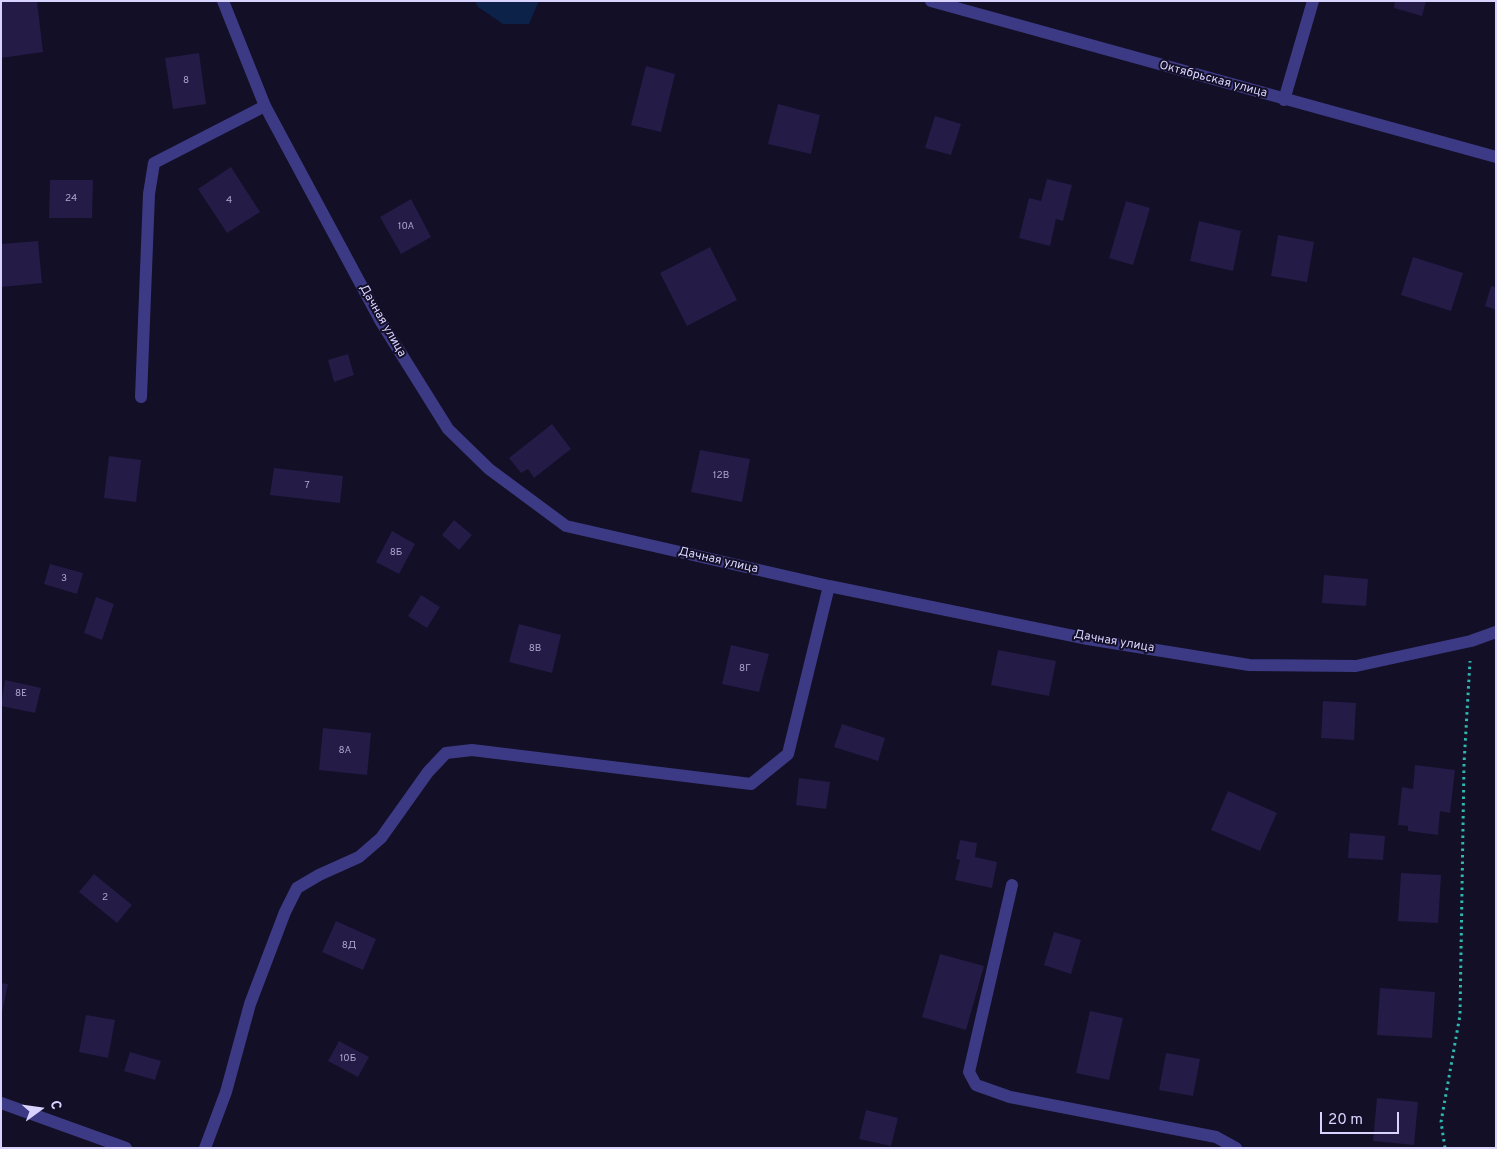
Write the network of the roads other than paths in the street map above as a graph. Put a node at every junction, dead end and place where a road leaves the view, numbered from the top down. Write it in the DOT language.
graph roads {
  1 [pos="223,1"];
  2 [pos="931,1"];
  3 [pos="1313,1"];
  4 [pos="973,7"];
  5 [pos="1284,100"];
  6 [pos="265,106"];
  7 [pos="1496,157"];
  8 [pos="141,397"];
  9 [pos="829,586"];
  10 [pos="1496,632"];
  11 [pos="1012,885"];
  12 [pos="1,1104"];
  13 [pos="126,1148"];
  14 [pos="205,1148"];
  15 [pos="1236,1148"];
  1 -- 6 [label="street, Дачная улица"];
  2 -- 4 [label="street, Октябрьская улица"];
  3 -- 5 [label="street"];
  4 -- 5 [label="street, Октябрьская улица"];
  5 -- 7 [label="street, Октябрьская улица"];
  6 -- 8 [label="street"];
  6 -- 9 [label="street, Дачная улица"];
  9 -- 10 [label="street, Дачная улица"];
  9 -- 14 [label="street"];
  11 -- 15 [label="street"];
  12 -- 13 [label="street"];
}
